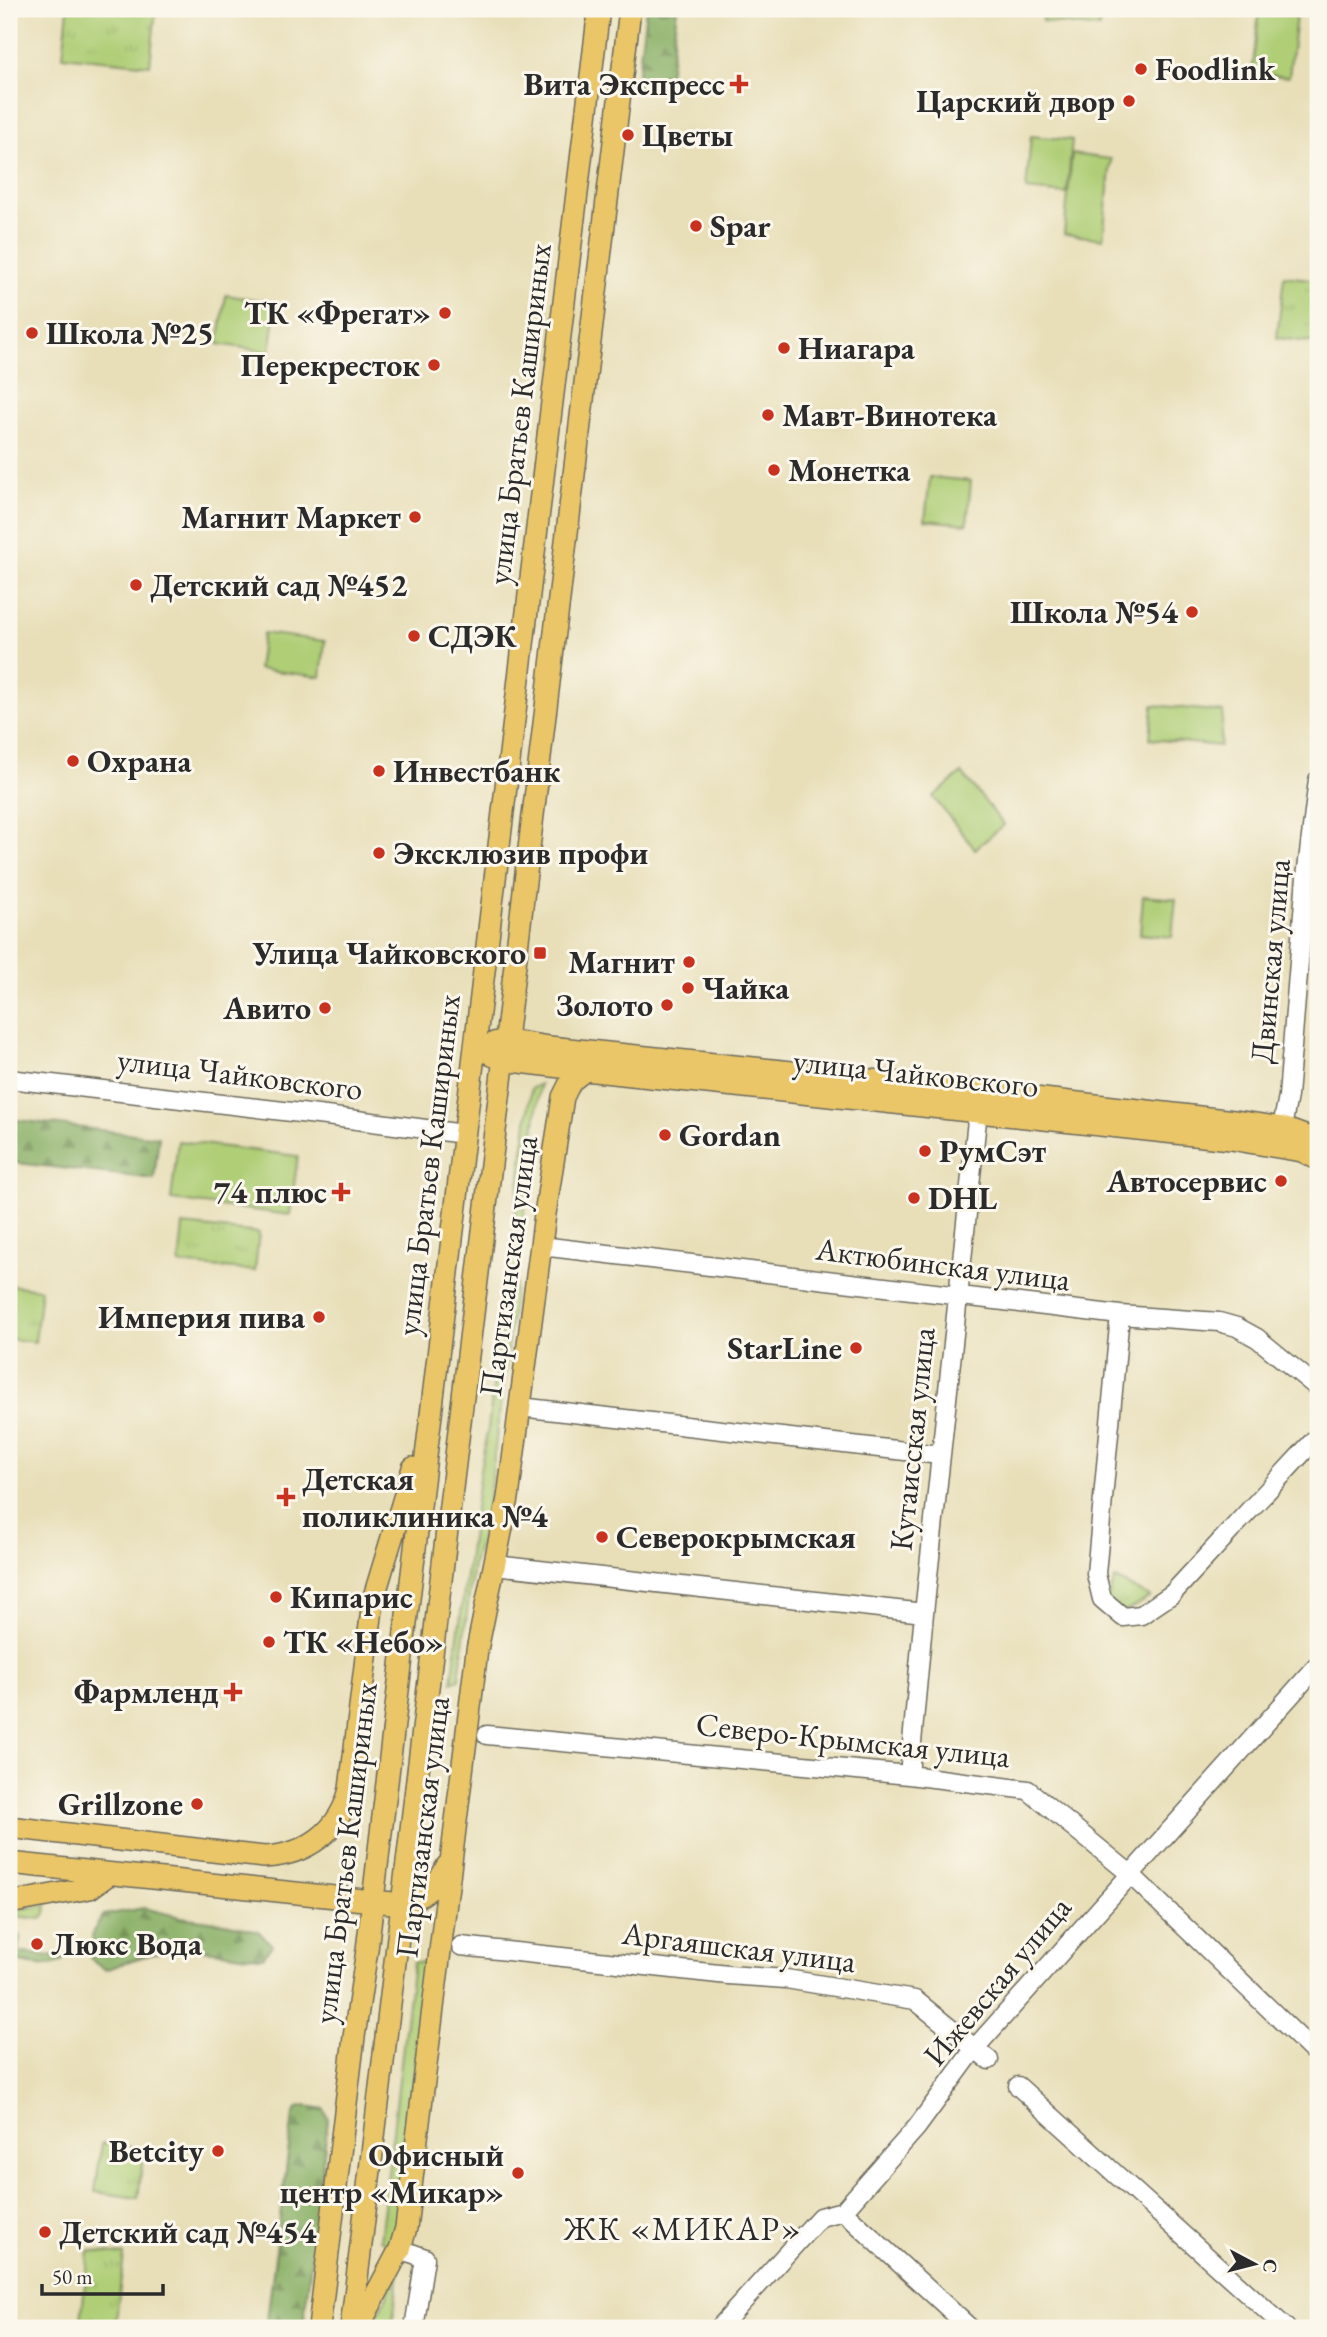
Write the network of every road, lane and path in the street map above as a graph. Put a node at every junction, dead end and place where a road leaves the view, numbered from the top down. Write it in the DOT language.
graph roads {
  1 [pos="599,9"];
  2 [pos="630,9"];
  3 [pos="1318,791"];
  4 [pos="475,1048"];
  5 [pos="505,1050"];
  6 [pos="585,1070"];
  7 [pos="9,1079"];
  8 [pos="978,1111"];
  9 [pos="464,1134"];
  10 [pos="1281,1137"];
  11 [pos="1318,1141"];
  12 [pos="1318,1159"];
  13 [pos="541,1246"];
  14 [pos="957,1295"];
  15 [pos="1121,1315"];
  16 [pos="1318,1388"];
  17 [pos="520,1407"];
  18 [pos="430,1415"];
  19 [pos="1318,1436"];
  20 [pos="940,1455"];
  21 [pos="495,1565"];
  22 [pos="924,1613"];
  23 [pos="1318,1664"];
  24 [pos="488,1735"];
  25 [pos="909,1775"];
  26 [pos="9,1827"];
  27 [pos="9,1863"];
  28 [pos="449,1863"];
  29 [pos="1129,1874"];
  30 [pos="108,1875"];
  31 [pos="372,1901"];
  32 [pos="9,1903"];
  33 [pos="402,1904"];
  34 [pos="461,1946"];
  35 [pos="982,2054"];
  36 [pos="1317,2054"];
  37 [pos="1018,2086"];
  38 [pos="843,2211"];
  39 [pos="400,2249"];
  40 [pos="319,2328"];
  41 [pos="351,2328"];
  42 [pos="358,2328"];
  43 [pos="414,2328"];
  44 [pos="719,2328"];
  45 [pos="970,2328"];
  46 [pos="1286,2328"];
  1 -- 4 [label="main road, улица Братьев Кашириных"];
  2 -- 5 [label="main road, улица Братьев Кашириных"];
  3 -- 10 [label="street, Двинская улица"];
  4 -- 5 [label="main road"];
  4 -- 9 [label="main road, улица Братьев Кашириных"];
  5 -- 6 [label="main road, улица Чайковского"];
  5 -- 10 [label="main road, улица Чайковского"];
  5 -- 33 [label="main road, улица Братьев Кашириных"];
  6 -- 8 [label="main road, улица Чайковского"];
  6 -- 13 [label="main road, Партизанская улица"];
  7 -- 9 [label="street, улица Чайковского"];
  8 -- 10 [label="main road, улица Чайковского"];
  8 -- 14 [label="street, Кутаисская улица"];
  9 -- 18 [label="main road, улица Братьев Кашириных"];
  10 -- 11 [label="main road, улица Чайковского"];
  10 -- 12 [label="main road, улица Чайковского"];
  13 -- 14 [label="street, Актюбинская улица"];
  13 -- 17 [label="main road, Партизанская улица"];
  14 -- 15 [label="street, Актюбинская улица"];
  14 -- 20 [label="street, Кутаисская улица"];
  15 -- 16 [label="street, Актюбинская улица"];
  15 -- 19 [label="street"];
  17 -- 20 [label="street"];
  17 -- 21 [label="main road, Партизанская улица"];
  18 -- 26 [label="main road"];
  18 -- 31 [label="main road, улица Братьев Кашириных"];
  20 -- 22 [label="street, Кутаисская улица"];
  21 -- 22 [label="street"];
  21 -- 28 [label="main road, Партизанская улица"];
  22 -- 25 [label="street, Кутаисская улица"];
  23 -- 29 [label="street, Ижевская улица"];
  24 -- 25 [label="street, Северо-Крымская улица"];
  25 -- 29 [label="street, Северо-Крымская улица"];
  27 -- 30 [label="main road"];
  28 -- 33 [label="main road"];
  28 -- 39 [label="main road, Партизанская улица"];
  29 -- 35 [label="street, Ижевская улица"];
  29 -- 36 [label="street, Северо-Крымская улица"];
  30 -- 31 [label="main road"];
  30 -- 32 [label="main road"];
  31 -- 33 [label="main road"];
  31 -- 40 [label="main road, улица Братьев Кашириных"];
  33 -- 41 [label="main road, улица Братьев Кашириных"];
  34 -- 35 [label="street, Аргаяшская улица"];
  35 -- 38 [label="street, Ижевская улица"];
  37 -- 46 [label="street"];
  38 -- 44 [label="street, Ижевская улица"];
  38 -- 45 [label="street"];
  39 -- 42 [label="main road, Партизанская улица"];
  39 -- 43 [label="street"];
}
